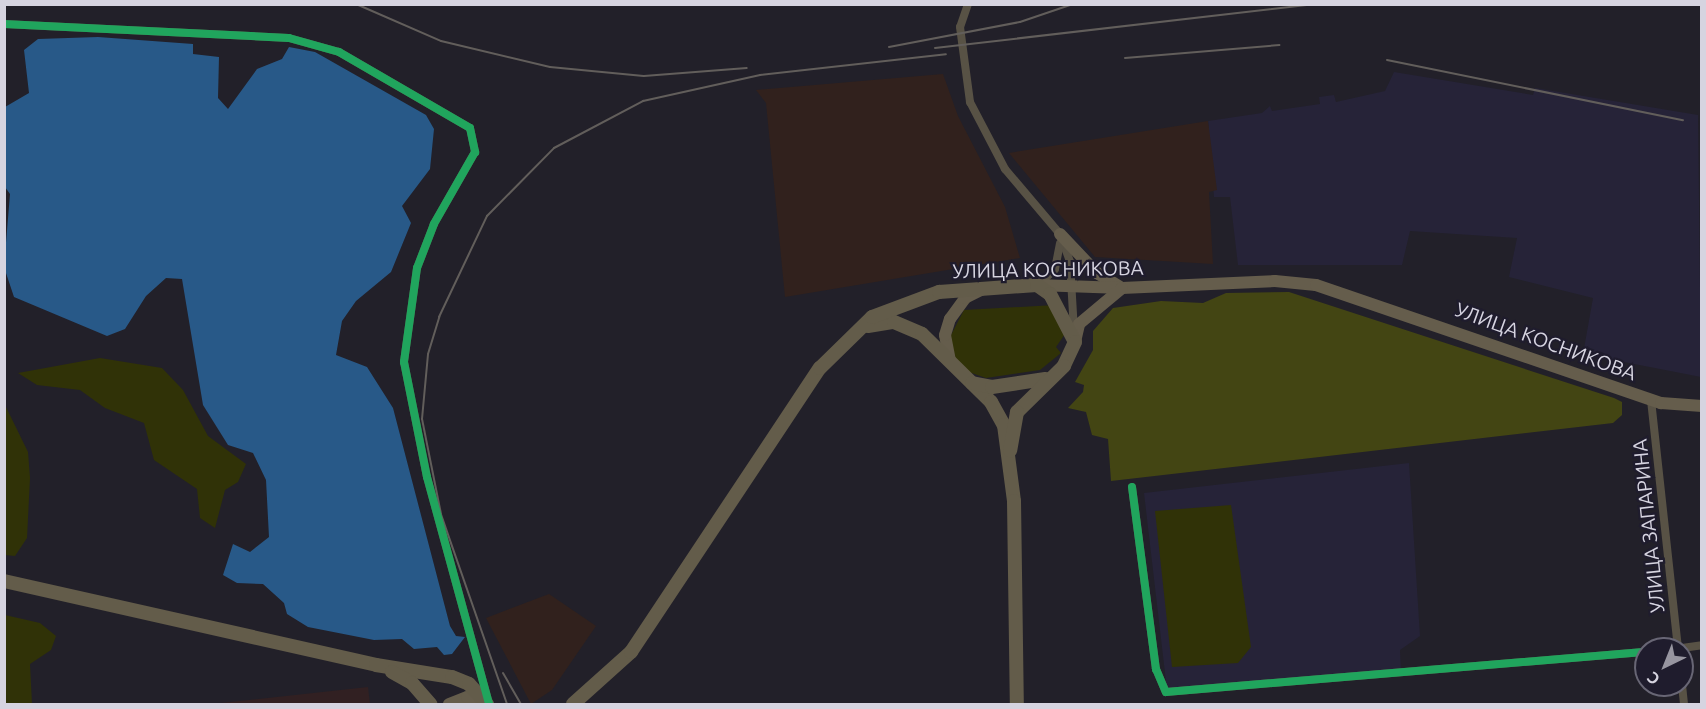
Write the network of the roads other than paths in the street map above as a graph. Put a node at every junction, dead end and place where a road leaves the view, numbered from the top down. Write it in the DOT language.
graph roads {
  1 [pos="968,4"];
  2 [pos="4,24"];
  3 [pos="1060,234"];
  4 [pos="1037,285"];
  5 [pos="1070,287"];
  6 [pos="1122,288"];
  7 [pos="985,289"];
  8 [pos="843,341"];
  9 [pos="1075,342"];
  10 [pos="951,366"];
  11 [pos="1049,377"];
  12 [pos="968,381"];
  13 [pos="1651,400"];
  14 [pos="1701,406"];
  15 [pos="1010,450"];
  16 [pos="1132,487"];
  17 [pos="4,581"];
  18 [pos="1676,637"];
  19 [pos="1634,653"];
  20 [pos="376,665"];
  21 [pos="430,705"];
  22 [pos="449,705"];
  23 [pos="487,705"];
  24 [pos="573,705"];
  25 [pos="1017,705"];
  1 -- 3 [label="street"];
  2 -- 23 [label="street"];
  3 -- 4 [label="street"];
  3 -- 5 [label="street"];
  3 -- 6 [label="street"];
  4 -- 5 [label="street, УЛИЦА КОСНИКОВА"];
  4 -- 7 [label="main road, УЛИЦА КОСНИКОВА"];
  4 -- 9 [label="main road"];
  5 -- 6 [label="street, УЛИЦА КОСНИКОВА"];
  5 -- 9 [label="street"];
  6 -- 9 [label="street"];
  6 -- 13 [label="street, УЛИЦА КОСНИКОВА"];
  7 -- 8 [label="main road, УЛИЦА КОСНИКОВА"];
  7 -- 10 [label="street"];
  8 -- 10 [label="main road"];
  8 -- 24 [label="main road, УЛИЦА КОСНИКОВА"];
  9 -- 11 [label="main road"];
  10 -- 12 [label="main road"];
  11 -- 12 [label="main road"];
  11 -- 15 [label="main road"];
  12 -- 15 [label="main road"];
  13 -- 14 [label="street, УЛИЦА КОСНИКОВА"];
  13 -- 18 [label="street, УЛИЦА ЗАПАРИНА"];
  15 -- 25 [label="main road"];
  16 -- 19 [label="street"];
  17 -- 20 [label="main road"];
  20 -- 21 [label="main road"];
  20 -- 23 [label="main road"];
  22 -- 23 [label="street"];
}
